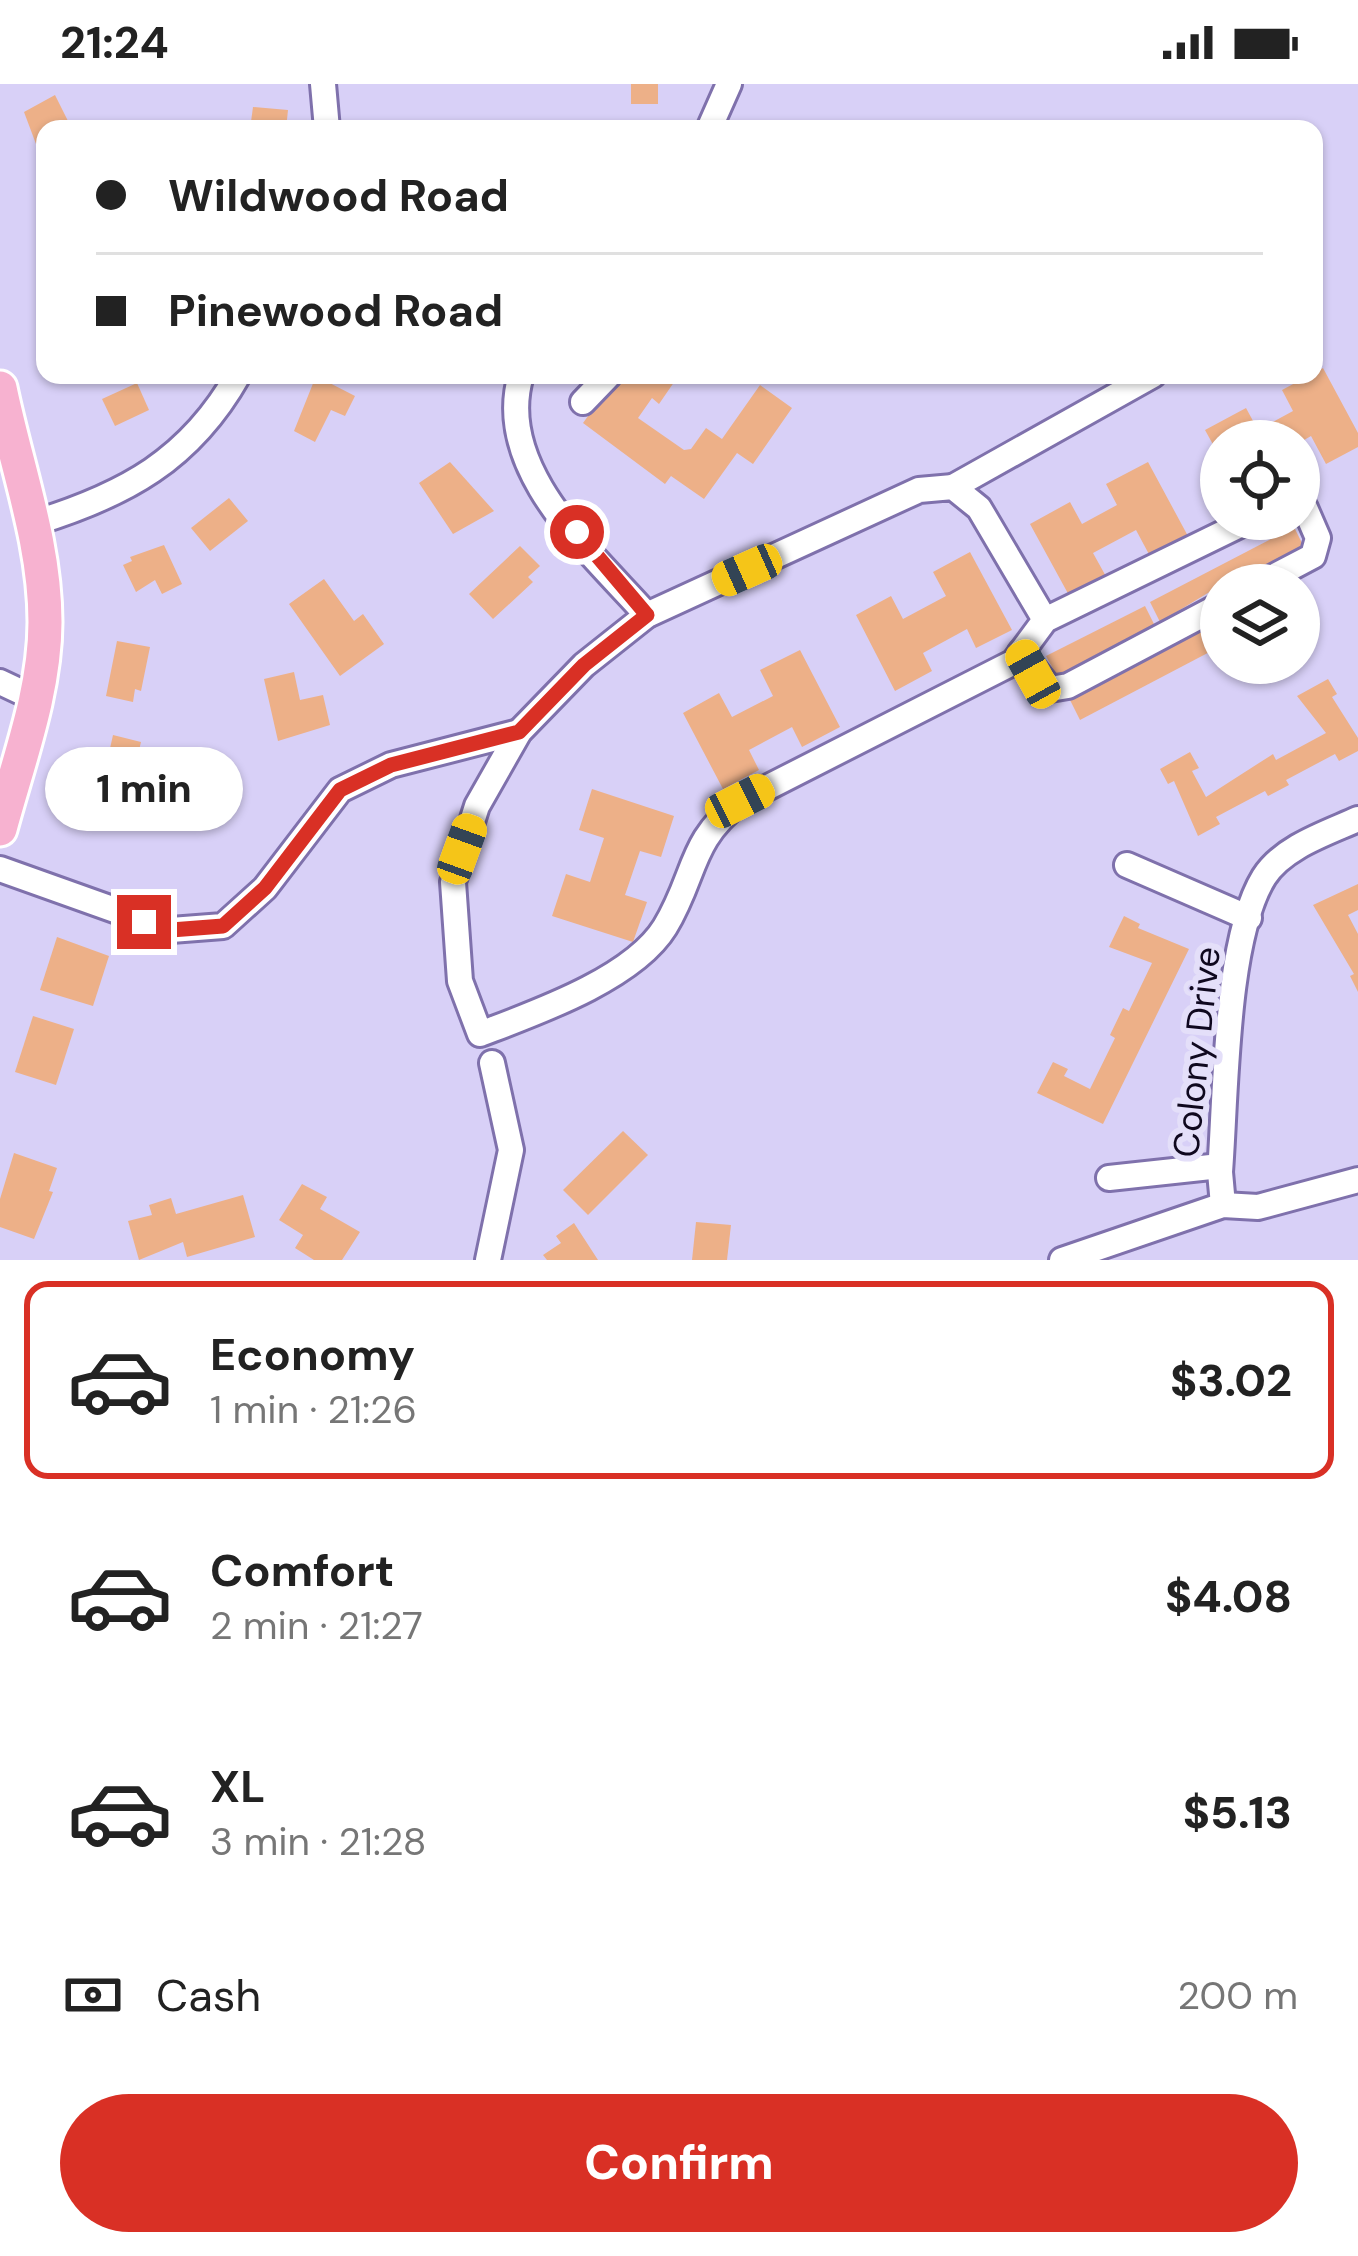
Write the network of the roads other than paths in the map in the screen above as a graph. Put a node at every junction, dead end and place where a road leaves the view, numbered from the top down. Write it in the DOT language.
graph roads {
  1 [pos="323,84"];
  2 [pos="729,84"];
  3 [pos="326,120"];
  4 [pos="717,120"];
  5 [pos="233,384"];
  6 [pos="518,384"];
  7 [pos="600,384"];
  8 [pos="1138,384"];
  9 [pos="0,388"];
  10 [pos="583,402"];
  11 [pos="953,487"];
  12 [pos="34,524"];
  13 [pos="1209,540"];
  14 [pos="1317,540"];
  15 [pos="1297,564"];
  16 [pos="647,615"];
  17 [pos="1200,615"];
  18 [pos="1045,620"];
  19 [pos="1021,652"];
  20 [pos="0,682"];
  21 [pos="36,699"];
  22 [pos="519,732"];
  23 [pos="11,744"];
  24 [pos="1358,819"];
  25 [pos="0,829"];
  26 [pos="1127,865"];
  27 [pos="0,869"];
  28 [pos="1249,918"];
  29 [pos="492,1063"];
  30 [pos="1220,1166"];
  31 [pos="1109,1178"];
  32 [pos="1358,1180"];
  33 [pos="1223,1205"];
  34 [pos="488,1260"];
  35 [pos="1062,1260"];
  1 -- 3 [label="street"];
  2 -- 4 [label="street"];
  5 -- 12 [label="street"];
  6 -- 16 [label="street"];
  7 -- 10 [label="street"];
  8 -- 11 [label="street"];
  9 -- 12 [label="main road"];
  11 -- 16 [label="street"];
  11 -- 18 [label="street"];
  12 -- 21 [label="main road"];
  13 -- 18 [label="street"];
  14 -- 15 [label="street"];
  16 -- 22 [label="street"];
  17 -- 19 [label="street"];
  18 -- 19 [label="street"];
  19 -- 22 [label="street"];
  20 -- 21 [label="street"];
  21 -- 23 [label="main road"];
  22 -- 27 [label="street"];
  23 -- 25 [label="main road"];
  24 -- 28 [label="street, Colony Drive"];
  26 -- 28 [label="street"];
  28 -- 30 [label="street, Colony Drive"];
  29 -- 34 [label="street"];
  30 -- 31 [label="street"];
  30 -- 33 [label="street, Colony Drive"];
  32 -- 33 [label="street"];
  33 -- 35 [label="street"];
}
